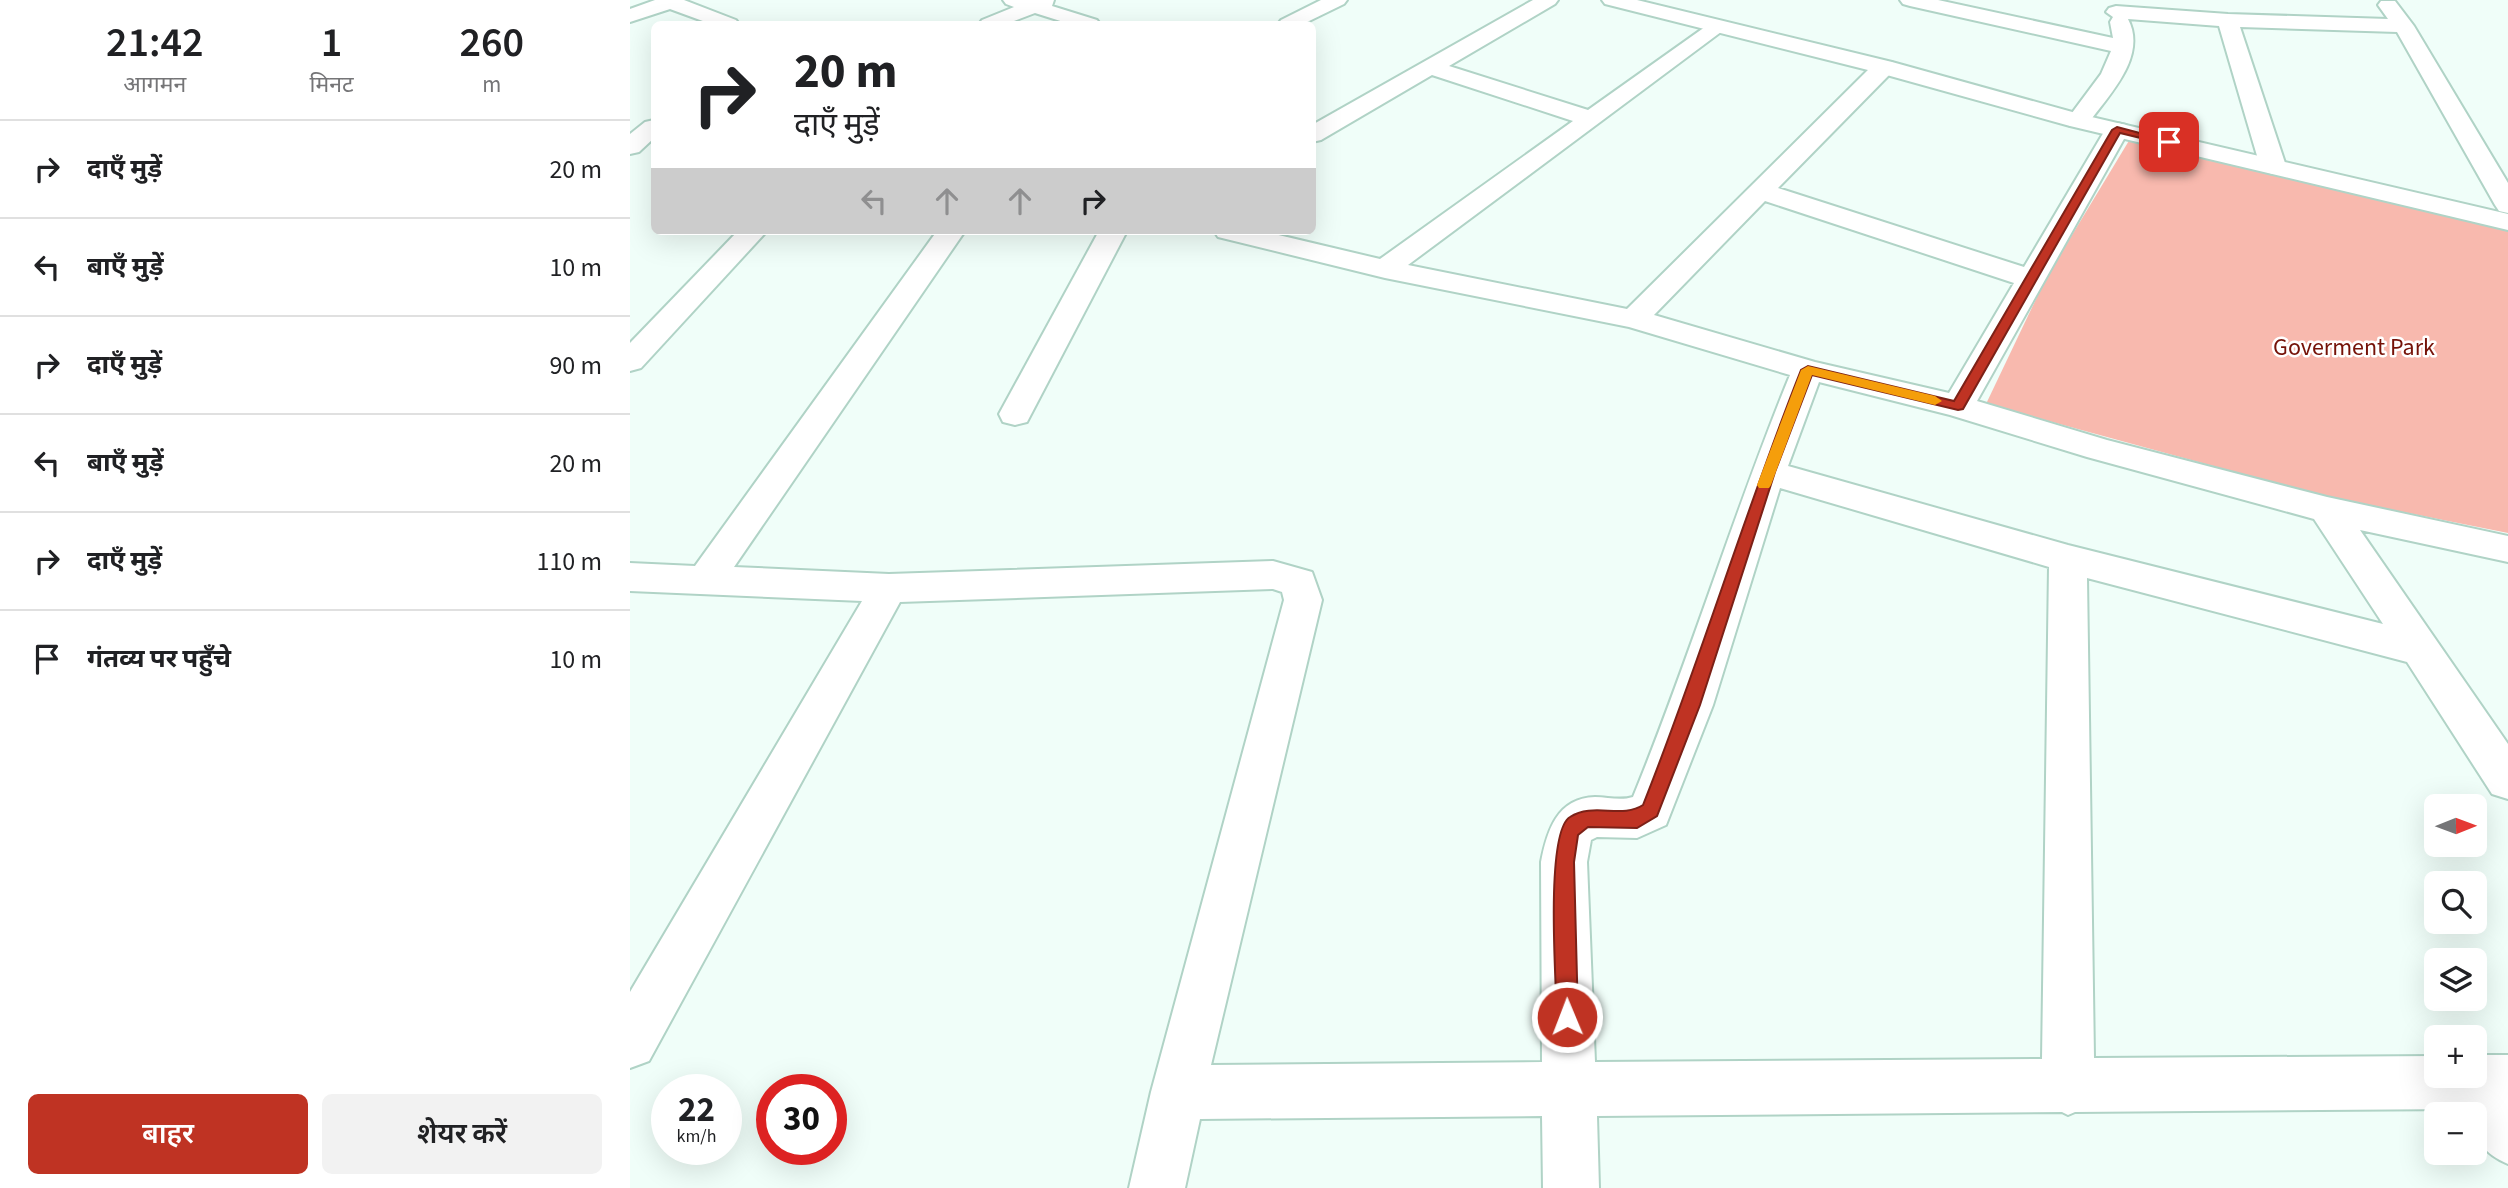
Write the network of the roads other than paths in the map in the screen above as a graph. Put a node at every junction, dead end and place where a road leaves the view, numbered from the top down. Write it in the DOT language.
graph roads {
  1 [pos="1013,0"];
  2 [pos="1337,0"];
  3 [pos="1548,0"];
  4 [pos="1612,0"];
  5 [pos="1910,0"];
  6 [pos="2385,0"];
  7 [pos="668,1"];
  8 [pos="1043,4"];
  9 [pos="2112,6"];
  10 [pos="630,16"];
  11 [pos="2228,20"];
  12 [pos="721,21"];
  13 [pos="997,21"];
  14 [pos="1083,21"];
  15 [pos="1294,21"];
  16 [pos="1720,26"];
  17 [pos="2404,26"];
  18 [pos="2124,47"];
  19 [pos="1884,66"];
  20 [pos="1429,67"];
  21 [pos="1592,119"];
  22 [pos="2078,121"];
  23 [pos="646,125"];
  24 [pos="2117,130"];
  25 [pos="1316,131"];
  26 [pos="630,147"];
  27 [pos="2273,166"];
  28 [pos="1760,191"];
  29 [pos="2508,205"];
  30 [pos="2508,222"];
  31 [pos="748,235"];
  32 [pos="948,235"];
  33 [pos="1111,235"];
  34 [pos="1245,235"];
  35 [pos="1385,269"];
  36 [pos="2031,279"];
  37 [pos="1634,319"];
  38 [pos="630,361"];
  39 [pos="1808,370"];
  40 [pos="1958,406"];
  41 [pos="1015,414"];
  42 [pos="1768,472"];
  43 [pos="2327,510"];
  44 [pos="2508,550"];
  45 [pos="2068,559"];
  46 [pos="630,577"];
  47 [pos="705,580"];
  48 [pos="889,588"];
  49 [pos="2421,650"];
  50 [pos="2508,780"];
  51 [pos="630,1042"];
  52 [pos="2493,1084"];
  53 [pos="2067,1088"];
  54 [pos="1569,1090"];
  55 [pos="1178,1092"];
  56 [pos="2508,1136"];
  57 [pos="1157,1188"];
  58 [pos="1572,1188"];
  1 -- 8 [label="street"];
  2 -- 15 [label="street"];
  3 -- 20 [label="street"];
  4 -- 16 [label="street"];
  5 -- 18 [label="street"];
  6 -- 17 [label="street"];
  7 -- 10 [label="street"];
  7 -- 12 [label="street"];
  8 -- 13 [label="street"];
  8 -- 14 [label="street"];
  9 -- 11 [label="street"];
  9 -- 18 [label="street"];
  11 -- 17 [label="street"];
  11 -- 27 [label="street"];
  16 -- 19 [label="street"];
  16 -- 21 [label="street"];
  17 -- 29 [label="street"];
  18 -- 22 [label="street"];
  19 -- 22 [label="street"];
  19 -- 28 [label="street"];
  20 -- 21 [label="street"];
  20 -- 25 [label="street"];
  21 -- 35 [label="street"];
  22 -- 24 [label="street"];
  23 -- 26 [label="street"];
  24 -- 27 [label="street"];
  24 -- 36 [label="street"];
  27 -- 30 [label="street"];
  28 -- 36 [label="street"];
  28 -- 37 [label="street"];
  31 -- 38 [label="street"];
  32 -- 47 [label="street"];
  33 -- 41 [label="street"];
  34 -- 35 [label="street"];
  35 -- 37 [label="street"];
  36 -- 40 [label="street"];
  37 -- 39 [label="street"];
  39 -- 40 [label="street"];
  39 -- 42 [label="street"];
  40 -- 43 [label="street"];
  42 -- 45 [label="street"];
  42 -- 54 [label="street"];
  43 -- 44 [label="street"];
  43 -- 49 [label="street"];
  45 -- 49 [label="street"];
  45 -- 53 [label="street"];
  46 -- 47 [label="street"];
  47 -- 48 [label="street"];
  48 -- 51 [label="street"];
  48 -- 55 [label="street"];
  49 -- 50 [label="street"];
  52 -- 53 [label="street"];
  52 -- 56 [label="street"];
  53 -- 54 [label="street"];
  54 -- 55 [label="street"];
  54 -- 58 [label="street"];
  55 -- 57 [label="street"];
}
